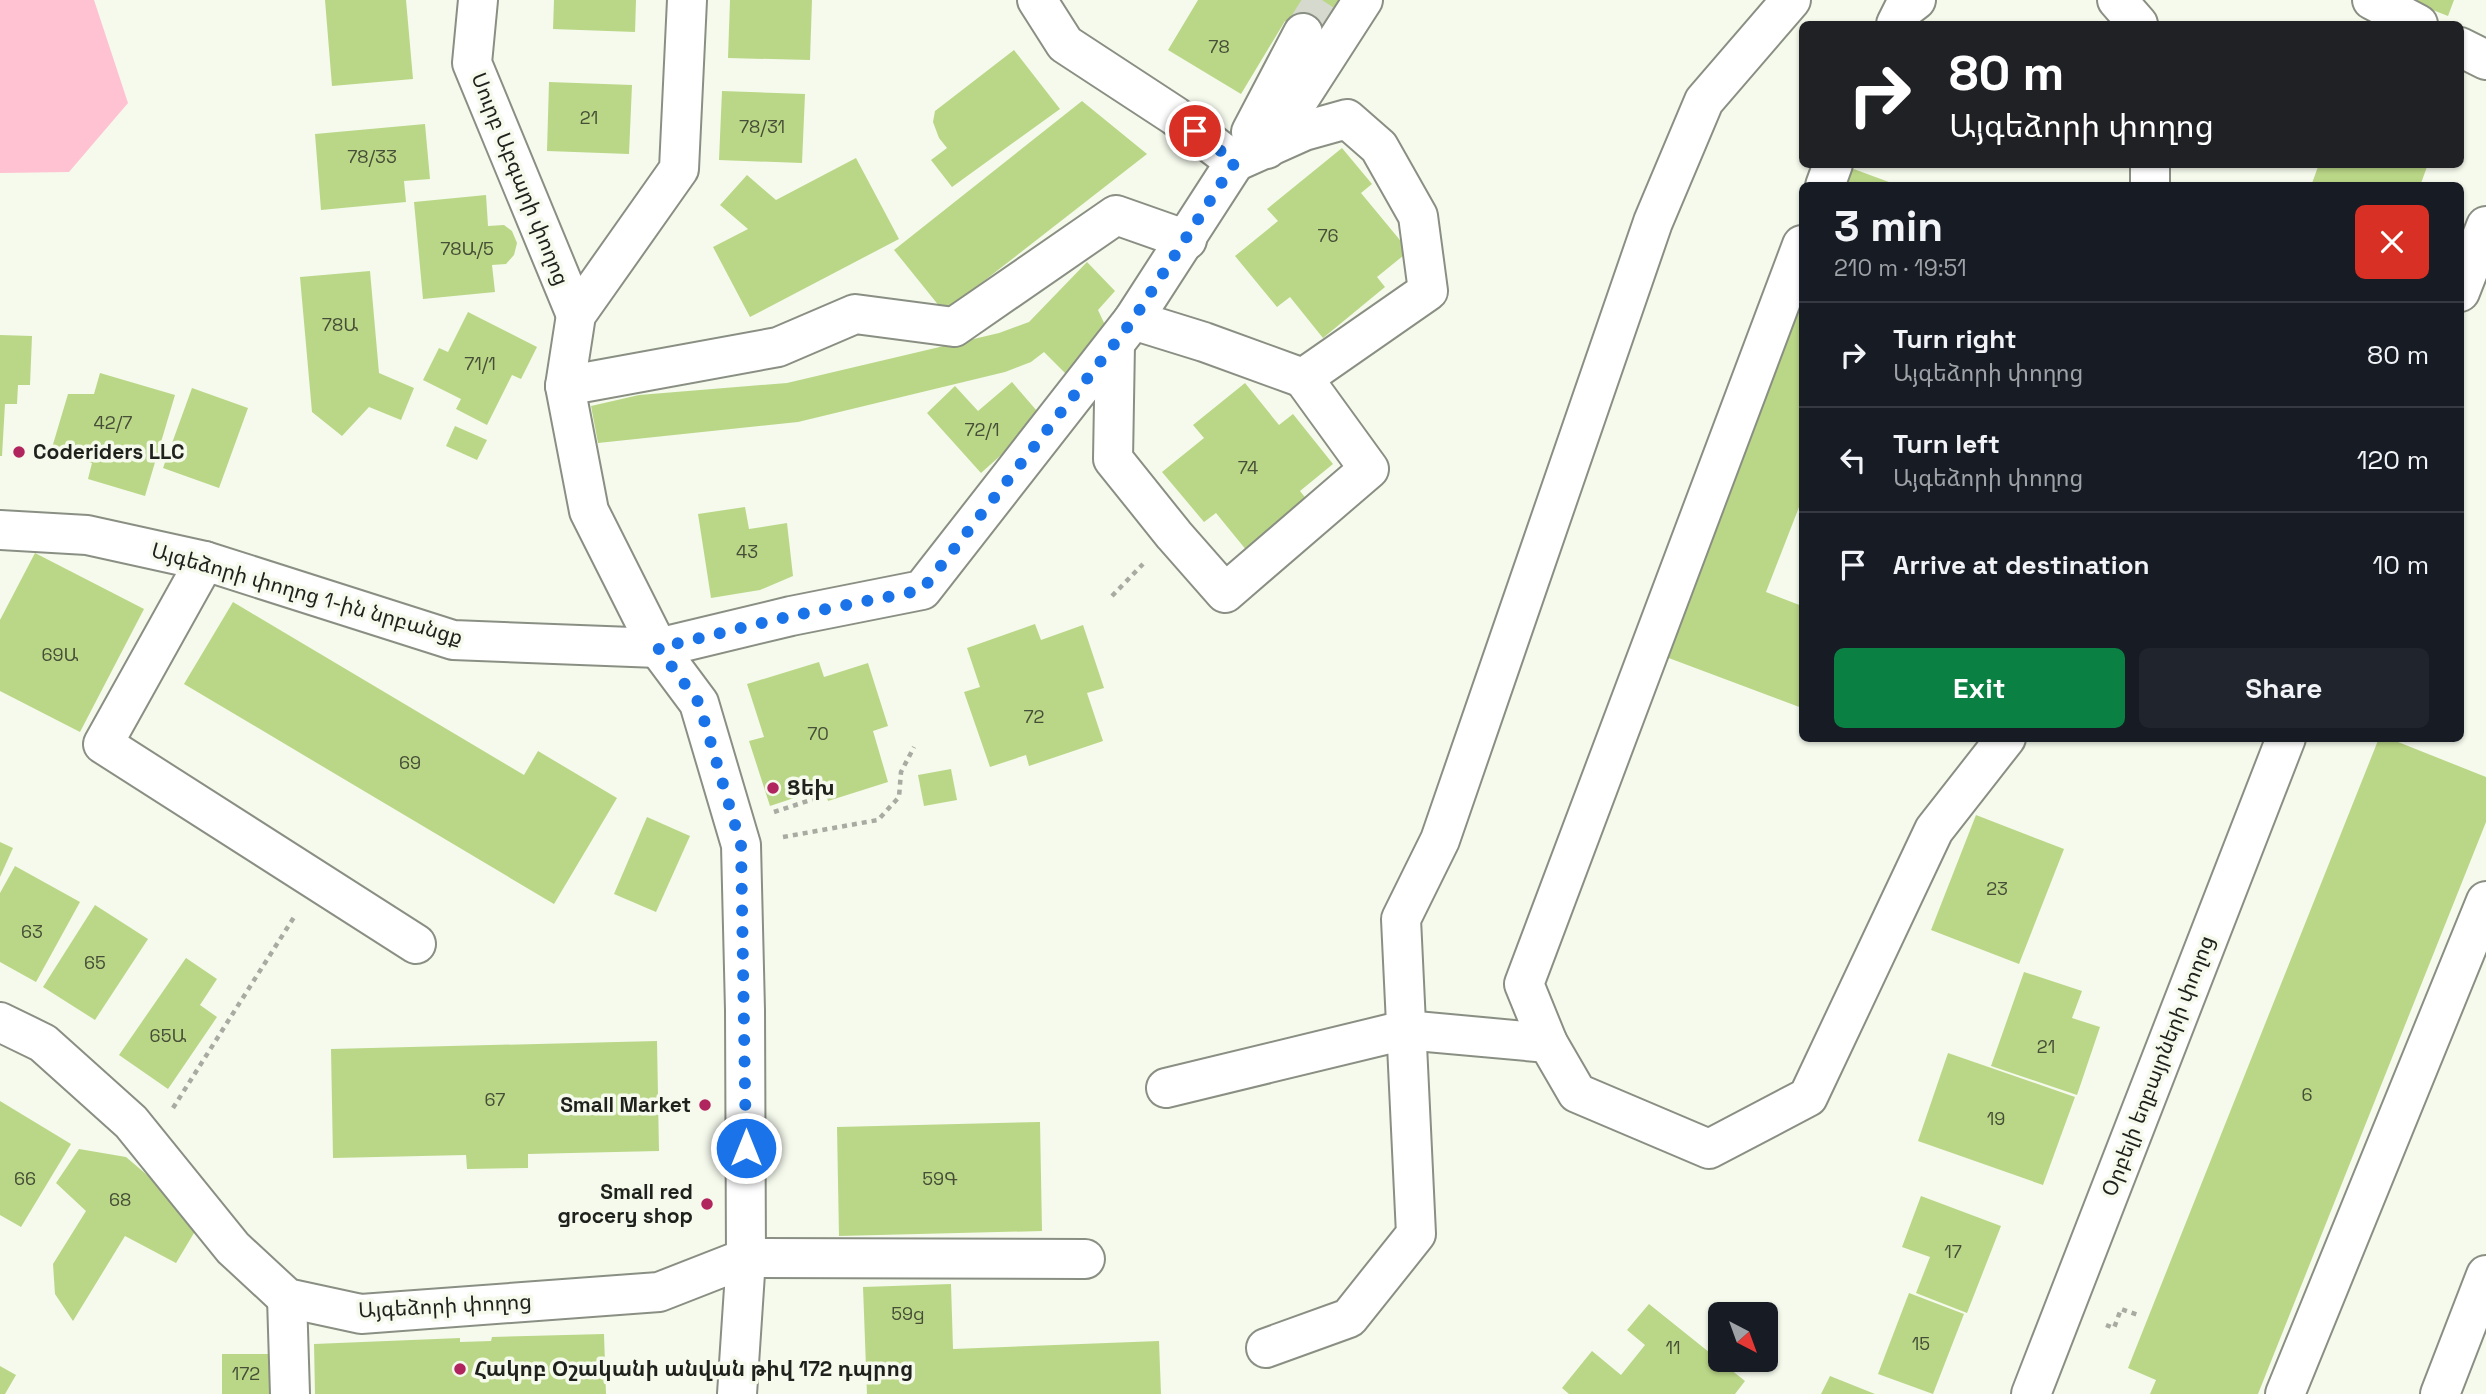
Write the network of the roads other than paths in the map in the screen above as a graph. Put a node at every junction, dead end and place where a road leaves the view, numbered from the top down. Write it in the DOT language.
graph roads {
  1 [pos="478,0"];
  2 [pos="687,0"];
  3 [pos="1037,0"];
  4 [pos="1363,0"];
  5 [pos="1791,0"];
  6 [pos="1916,0"];
  7 [pos="2118,0"];
  8 [pos="2372,0"];
  9 [pos="1898,21"];
  10 [pos="2136,21"];
  11 [pos="2412,21"];
  12 [pos="1303,33"];
  13 [pos="2464,49"];
  14 [pos="2486,60"];
  15 [pos="1251,155"];
  16 [pos="2486,226"];
  17 [pos="1187,240"];
  18 [pos="1799,253"];
  19 [pos="2464,282"];
  20 [pos="576,315"];
  21 [pos="1124,332"];
  22 [pos="1303,378"];
  23 [pos="565,386"];
  24 [pos="0,530"];
  25 [pos="205,561"];
  26 [pos="658,648"];
  27 [pos="2003,742"];
  28 [pos="2284,742"];
  29 [pos="2486,901"];
  30 [pos="416,944"];
  31 [pos="0,1022"];
  32 [pos="1405,1030"];
  33 [pos="1548,1043"];
  34 [pos="1166,1088"];
  35 [pos="746,1258"];
  36 [pos="1085,1259"];
  37 [pos="2486,1275"];
  38 [pos="287,1298"];
  39 [pos="1266,1348"];
  40 [pos="290,1394"];
  41 [pos="737,1394"];
  42 [pos="2031,1394"];
  43 [pos="2285,1394"];
  44 [pos="2440,1394"];
  1 -- 20 [label="street, Սուրբ Աբգարի փողոց"];
  2 -- 20 [label="street, Սուրբ Աբգարի փողոց"];
  3 -- 15 [label="street"];
  4 -- 15 [label="street"];
  5 -- 32 [label="street"];
  6 -- 9 [label="street"];
  7 -- 10 [label="street"];
  8 -- 11 [label="street"];
  12 -- 15 [label="street"];
  13 -- 14 [label="street"];
  15 -- 17 [label="street"];
  15 -- 22 [label="street"];
  16 -- 19 [label="street"];
  17 -- 21 [label="street"];
  17 -- 23 [label="street"];
  18 -- 33 [label="street"];
  20 -- 23 [label="street, Սուրբ Աբգարի փողոց"];
  21 -- 22 [label="street"];
  21 -- 22 [label="street"];
  21 -- 26 [label="street"];
  23 -- 26 [label="street, Սուրբ Աբգարի փողոց"];
  24 -- 25 [label="street, Այգեձորի փողոց 1-ին նրբանցք"];
  25 -- 26 [label="street, Այգեձորի փողոց 1-ին նրբանցք"];
  25 -- 30 [label="street"];
  26 -- 35 [label="street"];
  27 -- 33 [label="street"];
  28 -- 42 [label="street, Օրբելի եղբայրների փողոց"];
  29 -- 43 [label="street"];
  31 -- 38 [label="street"];
  32 -- 33 [label="street"];
  32 -- 34 [label="street"];
  32 -- 39 [label="street"];
  35 -- 36 [label="street"];
  35 -- 38 [label="street, Այգեձորի փողոց"];
  35 -- 41 [label="street"];
  37 -- 44 [label="street"];
  38 -- 40 [label="street"];
}
